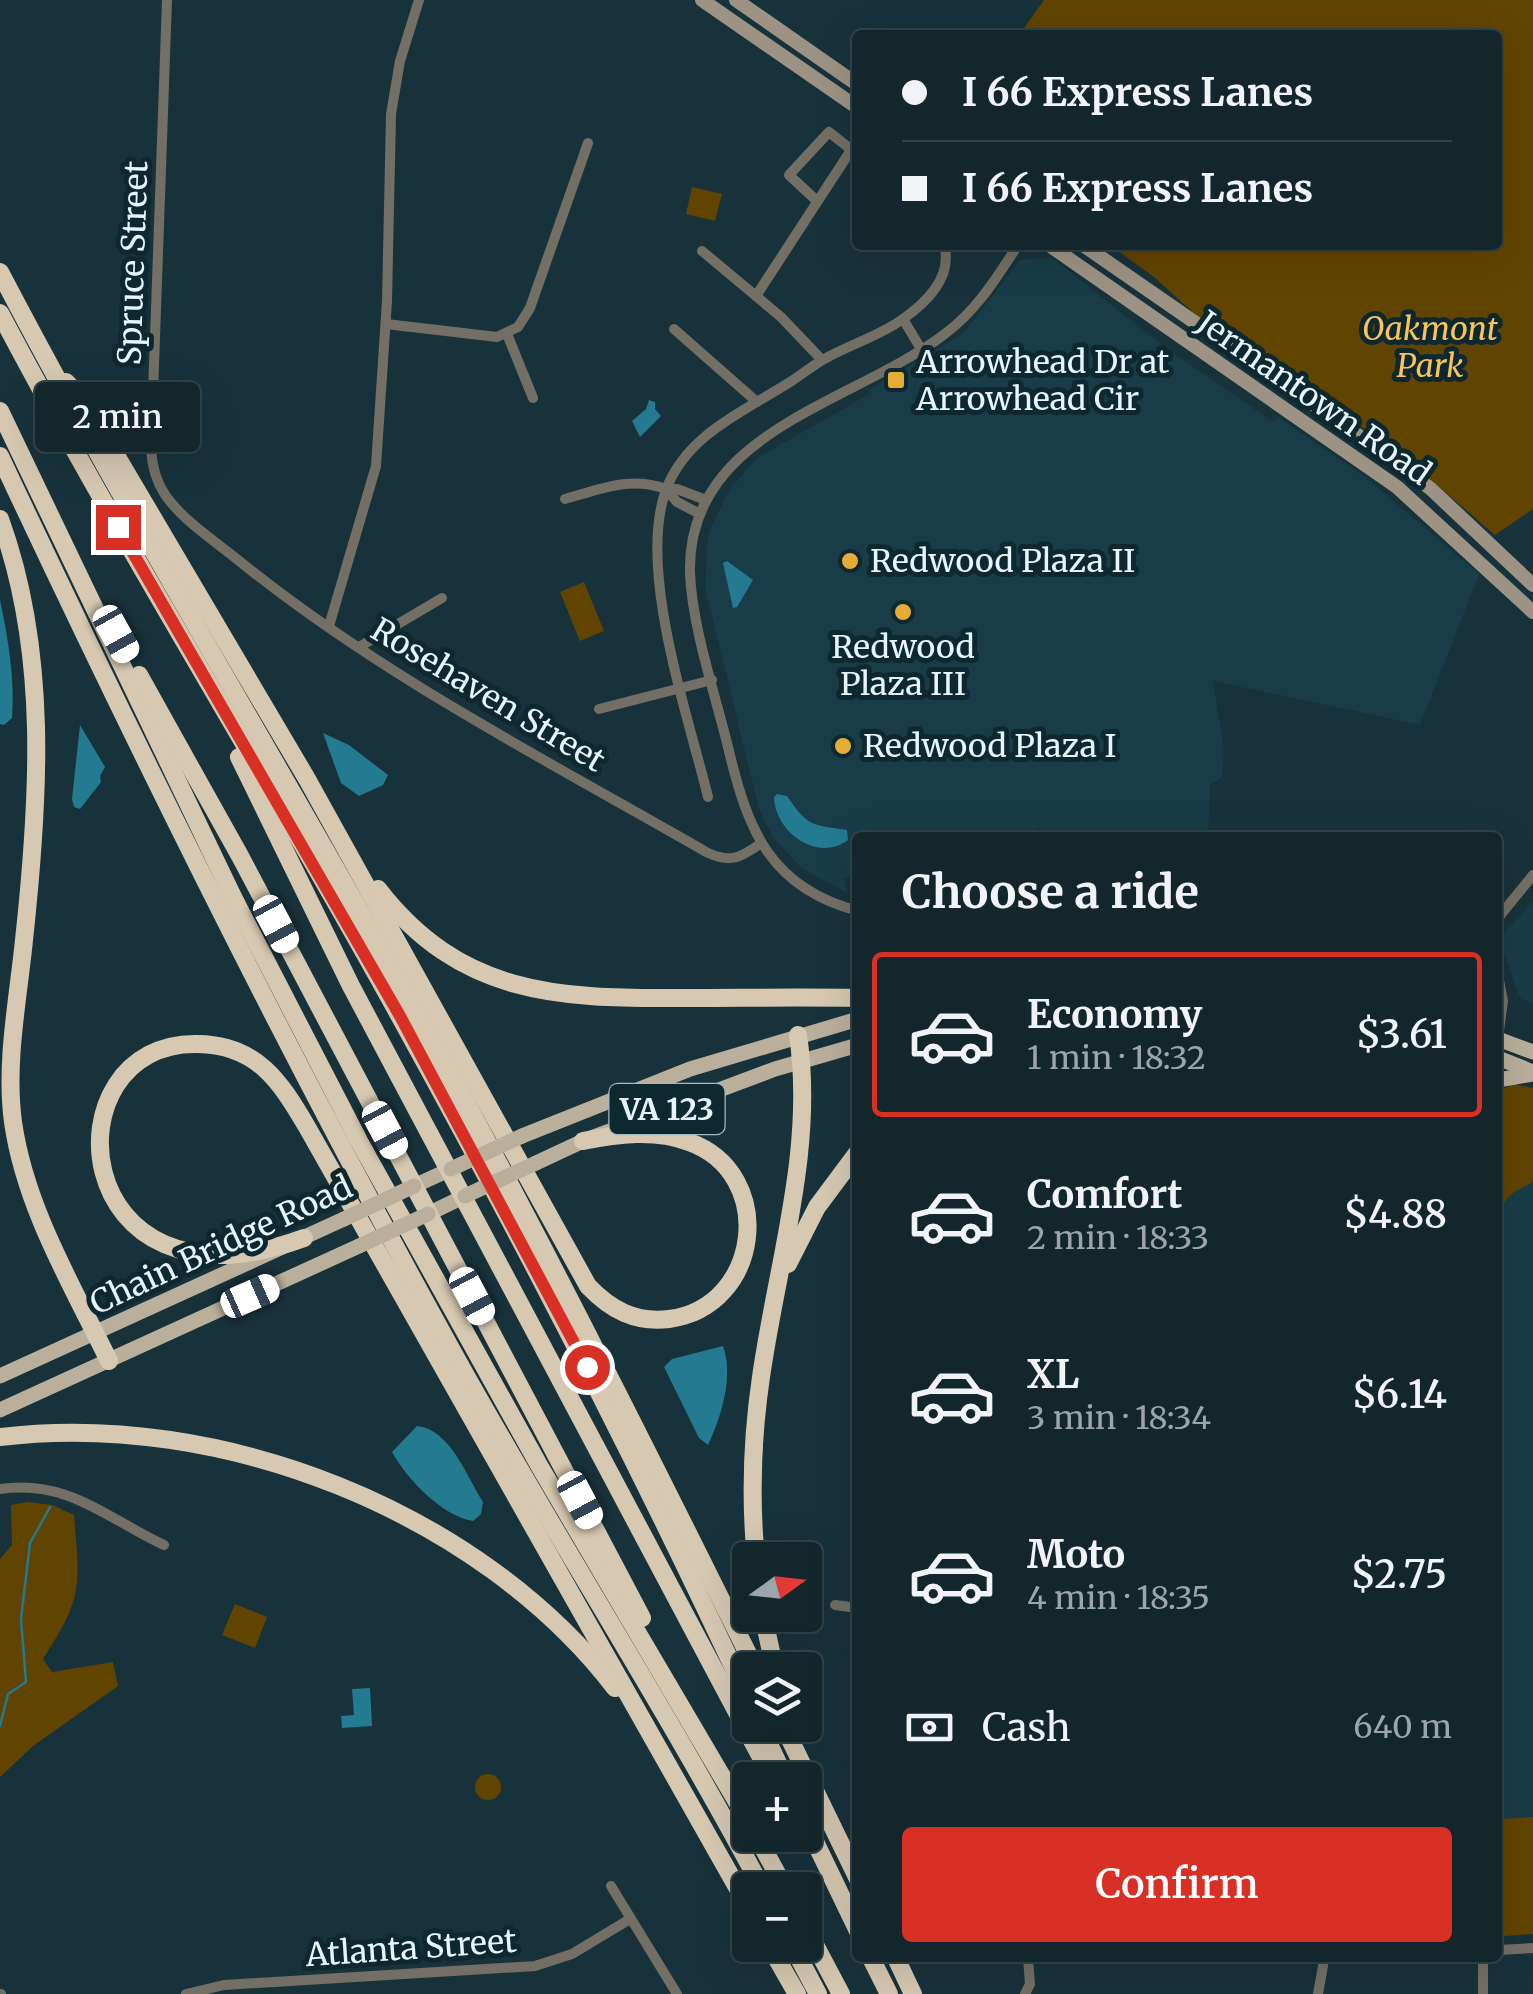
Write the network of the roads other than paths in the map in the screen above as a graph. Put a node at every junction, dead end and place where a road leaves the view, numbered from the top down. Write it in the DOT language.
graph roads {
  1 [pos="167,0"];
  2 [pos="419,0"];
  3 [pos="702,0"];
  4 [pos="736,0"];
  5 [pos="852,81"];
  6 [pos="852,104"];
  7 [pos="588,143"];
  8 [pos="852,151"];
  9 [pos="852,156"];
  10 [pos="817,201"];
  11 [pos="945,250"];
  12 [pos="1014,250"];
  13 [pos="1056,250"];
  14 [pos="1090,250"];
  15 [pos="702,251"];
  16 [pos="0,272"];
  17 [pos="756,296"];
  18 [pos="0,312"];
  19 [pos="903,319"];
  20 [pos="386,324"];
  21 [pos="674,329"];
  22 [pos="507,334"];
  23 [pos="922,350"];
  24 [pos="46,360"];
  25 [pos="822,360"];
  26 [pos="533,398"];
  27 [pos="756,402"];
  28 [pos="0,410"];
  29 [pos="0,456"];
  30 [pos="666,490"];
  31 [pos="566,500"];
  32 [pos="706,500"];
  33 [pos="700,514"];
  34 [pos="0,519"];
  35 [pos="63,539"];
  36 [pos="1532,584"];
  37 [pos="442,598"];
  38 [pos="1518,598"];
  39 [pos="1533,612"];
  40 [pos="328,626"];
  41 [pos="359,647"];
  42 [pos="190,654"];
  43 [pos="712,680"];
  44 [pos="682,688"];
  45 [pos="599,709"];
  46 [pos="307,779"];
  47 [pos="708,797"];
  48 [pos="760,844"];
  49 [pos="1533,875"];
  50 [pos="852,909"];
  51 [pos="1502,913"];
  52 [pos="852,998"];
  53 [pos="852,1021"];
  54 [pos="798,1035"];
  55 [pos="1502,1040"];
  56 [pos="852,1046"];
  57 [pos="1533,1052"];
  58 [pos="1502,1060"];
  59 [pos="801,1061"];
  60 [pos="1533,1073"];
  61 [pos="1502,1079"];
  62 [pos="583,1141"];
  63 [pos="852,1160"];
  64 [pos="450,1169"];
  65 [pos="414,1186"];
  66 [pos="465,1196"];
  67 [pos="432,1221"];
  68 [pos="304,1238"];
  69 [pos="774,1297"];
  70 [pos="96,1334"];
  71 [pos="109,1361"];
  72 [pos="0,1376"];
  73 [pos="0,1410"];
  74 [pos="0,1437"];
  75 [pos="0,1490"];
  76 [pos="755,1542"];
  77 [pos="164,1546"];
  78 [pos="835,1605"];
  79 [pos="852,1607"];
  80 [pos="747,1652"];
  81 [pos="732,1664"];
  82 [pos="791,1742"];
  83 [pos="803,1742"];
  84 [pos="666,1757"];
  85 [pos="763,1762"];
  86 [pos="720,1770"];
  87 [pos="732,1792"];
  88 [pos="834,1832"];
  89 [pos="814,1852"];
  90 [pos="820,1852"];
  91 [pos="852,1868"];
  92 [pos="753,1872"];
  93 [pos="732,1877"];
  94 [pos="611,1886"];
  95 [pos="836,1887"];
  96 [pos="630,1918"];
  97 [pos="852,1919"];
  98 [pos="1533,1948"];
  99 [pos="1502,1950"];
  100 [pos="822,1958"];
  101 [pos="778,1962"];
  102 [pos="801,1962"];
  103 [pos="873,1962"];
  104 [pos="898,1962"];
  105 [pos="1028,1962"];
  106 [pos="1324,1962"];
  107 [pos="1483,1962"];
  108 [pos="324,1979"];
  109 [pos="186,1994"];
  110 [pos="325,1994"];
  111 [pos="677,1994"];
  112 [pos="796,1994"];
  113 [pos="818,1994"];
  114 [pos="841,1994"];
  115 [pos="889,1994"];
  116 [pos="914,1994"];
  117 [pos="1025,1994"];
  118 [pos="1318,1994"];
  119 [pos="1483,1994"];
  1 -- 40 [label="street, Spruce Street"];
  2 -- 20 [label="street, Rosehaven Street"];
  3 -- 6 [label="main road"];
  4 -- 5 [label="main road"];
  7 -- 22 [label="street"];
  8 -- 10 [label="street"];
  9 -- 10 [label="street"];
  10 -- 17 [label="street"];
  11 -- 19 [label="street"];
  12 -- 23 [label="street"];
  13 -- 38 [label="main road, Jermantown Road"];
  14 -- 36 [label="main road, Jermantown Road"];
  15 -- 17 [label="street"];
  16 -- 24 [label="highway"];
  17 -- 25 [label="street"];
  18 -- 42 [label="highway"];
  19 -- 23 [label="street"];
  19 -- 25 [label="street"];
  20 -- 22 [label="street"];
  20 -- 40 [label="street, Rosehaven Street"];
  21 -- 27 [label="street"];
  22 -- 26 [label="street"];
  23 -- 32 [label="street"];
  24 -- 46 [label="highway"];
  24 -- 80 [label="highway"];
  25 -- 27 [label="street"];
  27 -- 30 [label="street"];
  28 -- 35 [label="highway"];
  29 -- 92 [label="highway"];
  30 -- 31 [label="street"];
  30 -- 32 [label="street"];
  30 -- 33 [label="street"];
  30 -- 44 [label="street"];
  32 -- 33 [label="street"];
  33 -- 43 [label="street"];
  34 -- 70 [label="highway"];
  35 -- 65 [label="highway"];
  35 -- 86 [label="highway"];
  36 -- 38 [label="street"];
  37 -- 41 [label="street"];
  38 -- 39 [label="main road, Jermantown Road"];
  40 -- 41 [label="street, Rosehaven Street"];
  41 -- 48 [label="street, Rosehaven Street"];
  42 -- 64 [label="highway"];
  42 -- 81 [label="highway"];
  43 -- 44 [label="street"];
  43 -- 48 [label="street"];
  44 -- 45 [label="street"];
  44 -- 47 [label="street"];
  46 -- 52 [label="highway"];
  46 -- 62 [label="highway"];
  48 -- 50 [label="street"];
  49 -- 51 [label="street"];
  53 -- 54 [label="main road, Chain Bridge Road / VA 123"];
  54 -- 59 [label="highway"];
  54 -- 64 [label="main road, Chain Bridge Road / VA 123, bridge"];
  55 -- 57 [label="main road"];
  56 -- 59 [label="main road, Chain Bridge Road / VA 123"];
  58 -- 60 [label="main road"];
  59 -- 62 [label="main road, Chain Bridge Road / VA 123"];
  59 -- 69 [label="highway"];
  60 -- 61 [label="main road"];
  62 -- 66 [label="main road, Chain Bridge Road / VA 123, bridge"];
  63 -- 69 [label="highway"];
  64 -- 65 [label="main road, Chain Bridge Road / VA 123"];
  64 -- 66 [label="highway"];
  65 -- 67 [label="highway"];
  65 -- 68 [label="main road, Chain Bridge Road / VA 123, bridge"];
  66 -- 67 [label="main road, Chain Bridge Road / VA 123"];
  66 -- 85 [label="highway"];
  67 -- 71 [label="main road, Chain Bridge Road / VA 123, bridge"];
  67 -- 86 [label="highway"];
  68 -- 70 [label="main road, Chain Bridge Road / VA 123"];
  68 -- 84 [label="highway"];
  69 -- 76 [label="highway"];
  70 -- 71 [label="highway"];
  70 -- 72 [label="main road, Chain Bridge Road / VA 123"];
  71 -- 73 [label="main road, Chain Bridge Road / VA 123"];
  74 -- 84 [label="highway"];
  75 -- 77 [label="street"];
  78 -- 79 [label="street"];
  82 -- 88 [label="highway"];
  83 -- 88 [label="highway"];
  84 -- 93 [label="highway"];
  86 -- 87 [label="highway"];
  88 -- 91 [label="highway"];
  89 -- 95 [label="highway"];
  90 -- 95 [label="highway"];
  94 -- 96 [label="street"];
  95 -- 97 [label="highway"];
  96 -- 108 [label="street, Atlanta Street"];
  96 -- 111 [label="street"];
  98 -- 99 [label="street"];
  100 -- 114 [label="highway"];
  101 -- 112 [label="highway"];
  102 -- 113 [label="highway"];
  103 -- 115 [label="highway"];
  104 -- 116 [label="highway"];
  105 -- 117 [label="street"];
  106 -- 118 [label="street"];
  107 -- 119 [label="street"];
  108 -- 109 [label="street, Atlanta Street"];
  108 -- 110 [label="street"];
}
